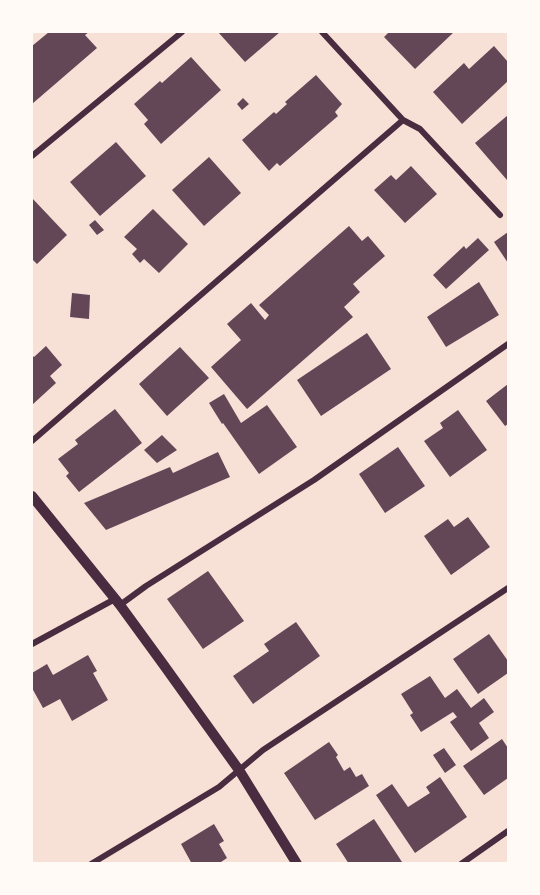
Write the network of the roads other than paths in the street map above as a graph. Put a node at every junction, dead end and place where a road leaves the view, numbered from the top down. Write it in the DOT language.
graph roads {
  1 [pos="182,32"];
  2 [pos="322,32"];
  3 [pos="403,120"];
  4 [pos="32,156"];
  5 [pos="501,215"];
  6 [pos="508,344"];
  7 [pos="32,441"];
  8 [pos="32,496"];
  9 [pos="508,588"];
  10 [pos="117,602"];
  11 [pos="32,644"];
  12 [pos="239,770"];
  13 [pos="508,831"];
  14 [pos="91,864"];
  15 [pos="297,864"];
  16 [pos="461,864"];
  1 -- 4 [label="street"];
  2 -- 3 [label="street"];
  3 -- 5 [label="street"];
  3 -- 7 [label="street"];
  6 -- 10 [label="street"];
  8 -- 10 [label="street"];
  9 -- 12 [label="street"];
  10 -- 11 [label="street"];
  10 -- 12 [label="street"];
  12 -- 14 [label="street"];
  12 -- 15 [label="street"];
  13 -- 16 [label="street"];
}
